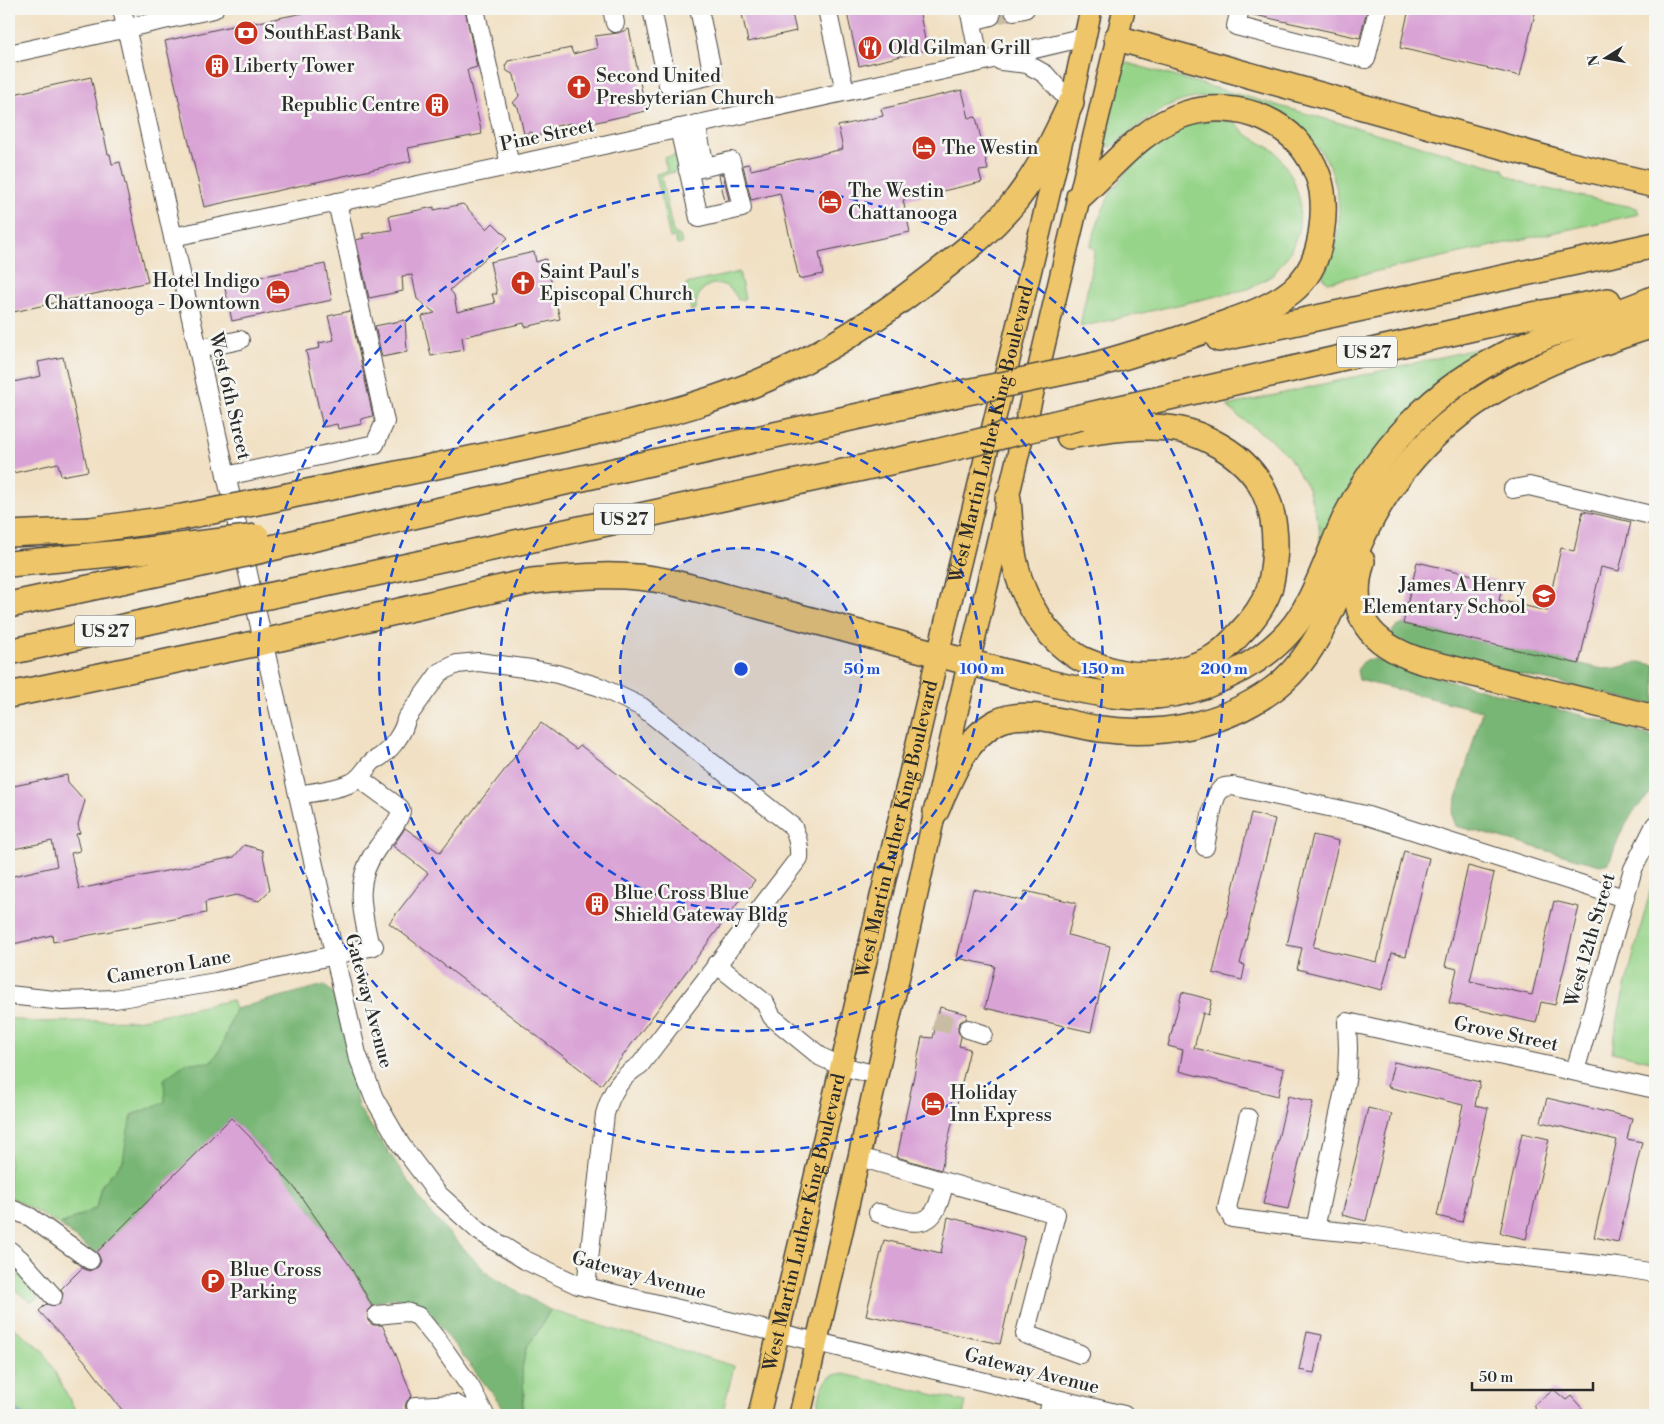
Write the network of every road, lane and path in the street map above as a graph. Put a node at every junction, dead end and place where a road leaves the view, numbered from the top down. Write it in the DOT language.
graph roads {
  1 [pos="122,9"];
  2 [pos="214,9"];
  3 [pos="475,9"];
  4 [pos="652,9"];
  5 [pos="700,9"];
  6 [pos="827,9"];
  7 [pos="1091,9"];
  8 [pos="1124,9"];
  9 [pos="1240,9"];
  10 [pos="1378,9"];
  11 [pos="970,15"];
  12 [pos="991,16"];
  13 [pos="127,28"];
  14 [pos="1084,37"];
  15 [pos="1117,38"];
  16 [pos="9,54"];
  17 [pos="984,61"];
  18 [pos="845,91"];
  19 [pos="1071,103"];
  20 [pos="688,126"];
  21 [pos="510,165"];
  22 [pos="706,166"];
  23 [pos="688,170"];
  24 [pos="1655,185"];
  25 [pos="1079,197"];
  26 [pos="337,202"];
  27 [pos="173,237"];
  28 [pos="1655,245"];
  29 [pos="1655,294"];
  30 [pos="1655,298"];
  31 [pos="1655,325"];
  32 [pos="240,340"];
  33 [pos="198,349"];
  34 [pos="1092,366"];
  35 [pos="1075,427"];
  36 [pos="226,476"];
  37 [pos="1400,476"];
  38 [pos="1513,489"];
  39 [pos="1008,499"];
  40 [pos="1655,516"];
  41 [pos="9,534"];
  42 [pos="190,556"];
  43 [pos="9,564"];
  44 [pos="9,605"];
  45 [pos="263,642"];
  46 [pos="9,652"];
  47 [pos="938,654"];
  48 [pos="969,663"];
  49 [pos="270,676"];
  50 [pos="9,695"];
  51 [pos="1652,718"];
  52 [pos="359,778"];
  53 [pos="298,795"];
  54 [pos="936,811"];
  55 [pos="1655,826"];
  56 [pos="1205,847"];
  57 [pos="1624,898"];
  58 [pos="335,955"];
  59 [pos="714,969"];
  60 [pos="9,995"];
  61 [pos="841,1066"];
  62 [pos="1575,1070"];
  63 [pos="877,1075"];
  64 [pos="1655,1089"];
  65 [pos="1248,1118"];
  66 [pos="859,1157"];
  67 [pos="946,1182"];
  68 [pos="9,1208"];
  69 [pos="878,1213"];
  70 [pos="1315,1229"];
  71 [pos="9,1250"];
  72 [pos="90,1260"];
  73 [pos="1655,1273"];
  74 [pos="586,1286"];
  75 [pos="53,1296"];
  76 [pos="377,1315"];
  77 [pos="778,1331"];
  78 [pos="817,1341"];
  79 [pos="1080,1354"];
  80 [pos="1052,1398"];
  81 [pos="416,1406"];
  82 [pos="475,1415"];
  83 [pos="485,1415"];
  84 [pos="759,1415"];
  85 [pos="800,1415"];
  86 [pos="1048,1415"];
  87 [pos="1124,1415"];
  1 -- 13 [label="street, West 6th Street"];
  2 -- 13 [label="street"];
  3 -- 21 [label="street"];
  4 -- 5 [label="street"];
  6 -- 18 [label="street"];
  7 -- 14 [label="main road, West Martin Luther King Boulevard"];
  8 -- 15 [label="main road, West Martin Luther King Boulevard"];
  9 -- 10 [label="street"];
  11 -- 12 [label="street"];
  11 -- 17 [label="street"];
  13 -- 16 [label="street"];
  13 -- 27 [label="street, West 6th Street"];
  14 -- 17 [label="street, Pine Street"];
  14 -- 19 [label="main road, West Martin Luther King Boulevard"];
  15 -- 24 [label="highway"];
  15 -- 25 [label="main road, West Martin Luther King Boulevard"];
  17 -- 18 [label="street, Pine Street"];
  17 -- 19 [label="street, Pine Street"];
  18 -- 20 [label="street, Pine Street"];
  19 -- 41 [label="highway, bridge"];
  19 -- 47 [label="main road, West Martin Luther King Boulevard"];
  20 -- 21 [label="street, Pine Street"];
  20 -- 22 [label="street"];
  20 -- 23 [label="street"];
  21 -- 26 [label="street, Pine Street"];
  22 -- 23 [label="street"];
  22 -- 23 [label="street"];
  25 -- 34 [label="highway"];
  25 -- 39 [label="main road, West Martin Luther King Boulevard"];
  26 -- 27 [label="street, Pine Street"];
  26 -- 36 [label="street"];
  27 -- 33 [label="street, West 6th Street"];
  28 -- 34 [label="highway, US 27"];
  29 -- 35 [label="highway, US 27"];
  30 -- 48 [label="highway"];
  31 -- 37 [label="highway"];
  32 -- 33 [label="street"];
  33 -- 36 [label="street, West 6th Street"];
  34 -- 42 [label="highway, US 27, bridge"];
  35 -- 39 [label="highway"];
  35 -- 46 [label="highway, US 27, bridge"];
  36 -- 45 [label="street, West 6th Street"];
  37 -- 51 [label="highway"];
  37 -- 54 [label="highway"];
  38 -- 40 [label="street"];
  39 -- 48 [label="main road, West Martin Luther King Boulevard"];
  42 -- 43 [label="highway"];
  42 -- 44 [label="highway, US 27"];
  45 -- 47 [label="highway"];
  45 -- 49 [label="street, West 6th Street"];
  45 -- 50 [label="highway"];
  47 -- 48 [label="highway"];
  47 -- 61 [label="main road, West Martin Luther King Boulevard"];
  48 -- 54 [label="main road, West Martin Luther King Boulevard"];
  49 -- 53 [label="street, Gateway Avenue"];
  52 -- 53 [label="street"];
  52 -- 58 [label="street, Cameron Lane"];
  52 -- 59 [label="street"];
  53 -- 58 [label="street, Gateway Avenue"];
  54 -- 63 [label="main road, West Martin Luther King Boulevard"];
  55 -- 57 [label="street, West 12th Street"];
  56 -- 57 [label="street"];
  57 -- 62 [label="street, West 12th Street"];
  58 -- 60 [label="street, Cameron Lane"];
  58 -- 74 [label="street, Gateway Avenue"];
  59 -- 61 [label="street"];
  59 -- 74 [label="street"];
  61 -- 63 [label="street"];
  61 -- 77 [label="main road, West Martin Luther King Boulevard"];
  62 -- 64 [label="street, Grove Street"];
  62 -- 70 [label="street, Grove Street"];
  63 -- 66 [label="main road, West Martin Luther King Boulevard"];
  65 -- 70 [label="street"];
  66 -- 67 [label="street"];
  66 -- 78 [label="main road, West Martin Luther King Boulevard"];
  67 -- 69 [label="street"];
  67 -- 79 [label="street"];
  68 -- 72 [label="street"];
  70 -- 73 [label="street"];
  71 -- 75 [label="street"];
  74 -- 77 [label="street, Gateway Avenue"];
  76 -- 83 [label="street"];
  77 -- 78 [label="street, Gateway Avenue"];
  77 -- 84 [label="main road, West Martin Luther King Boulevard"];
  78 -- 80 [label="street, Gateway Avenue"];
  78 -- 85 [label="main road, West Martin Luther King Boulevard"];
  80 -- 86 [label="street"];
  80 -- 87 [label="street, Gateway Avenue"];
  81 -- 82 [label="street"];
}
